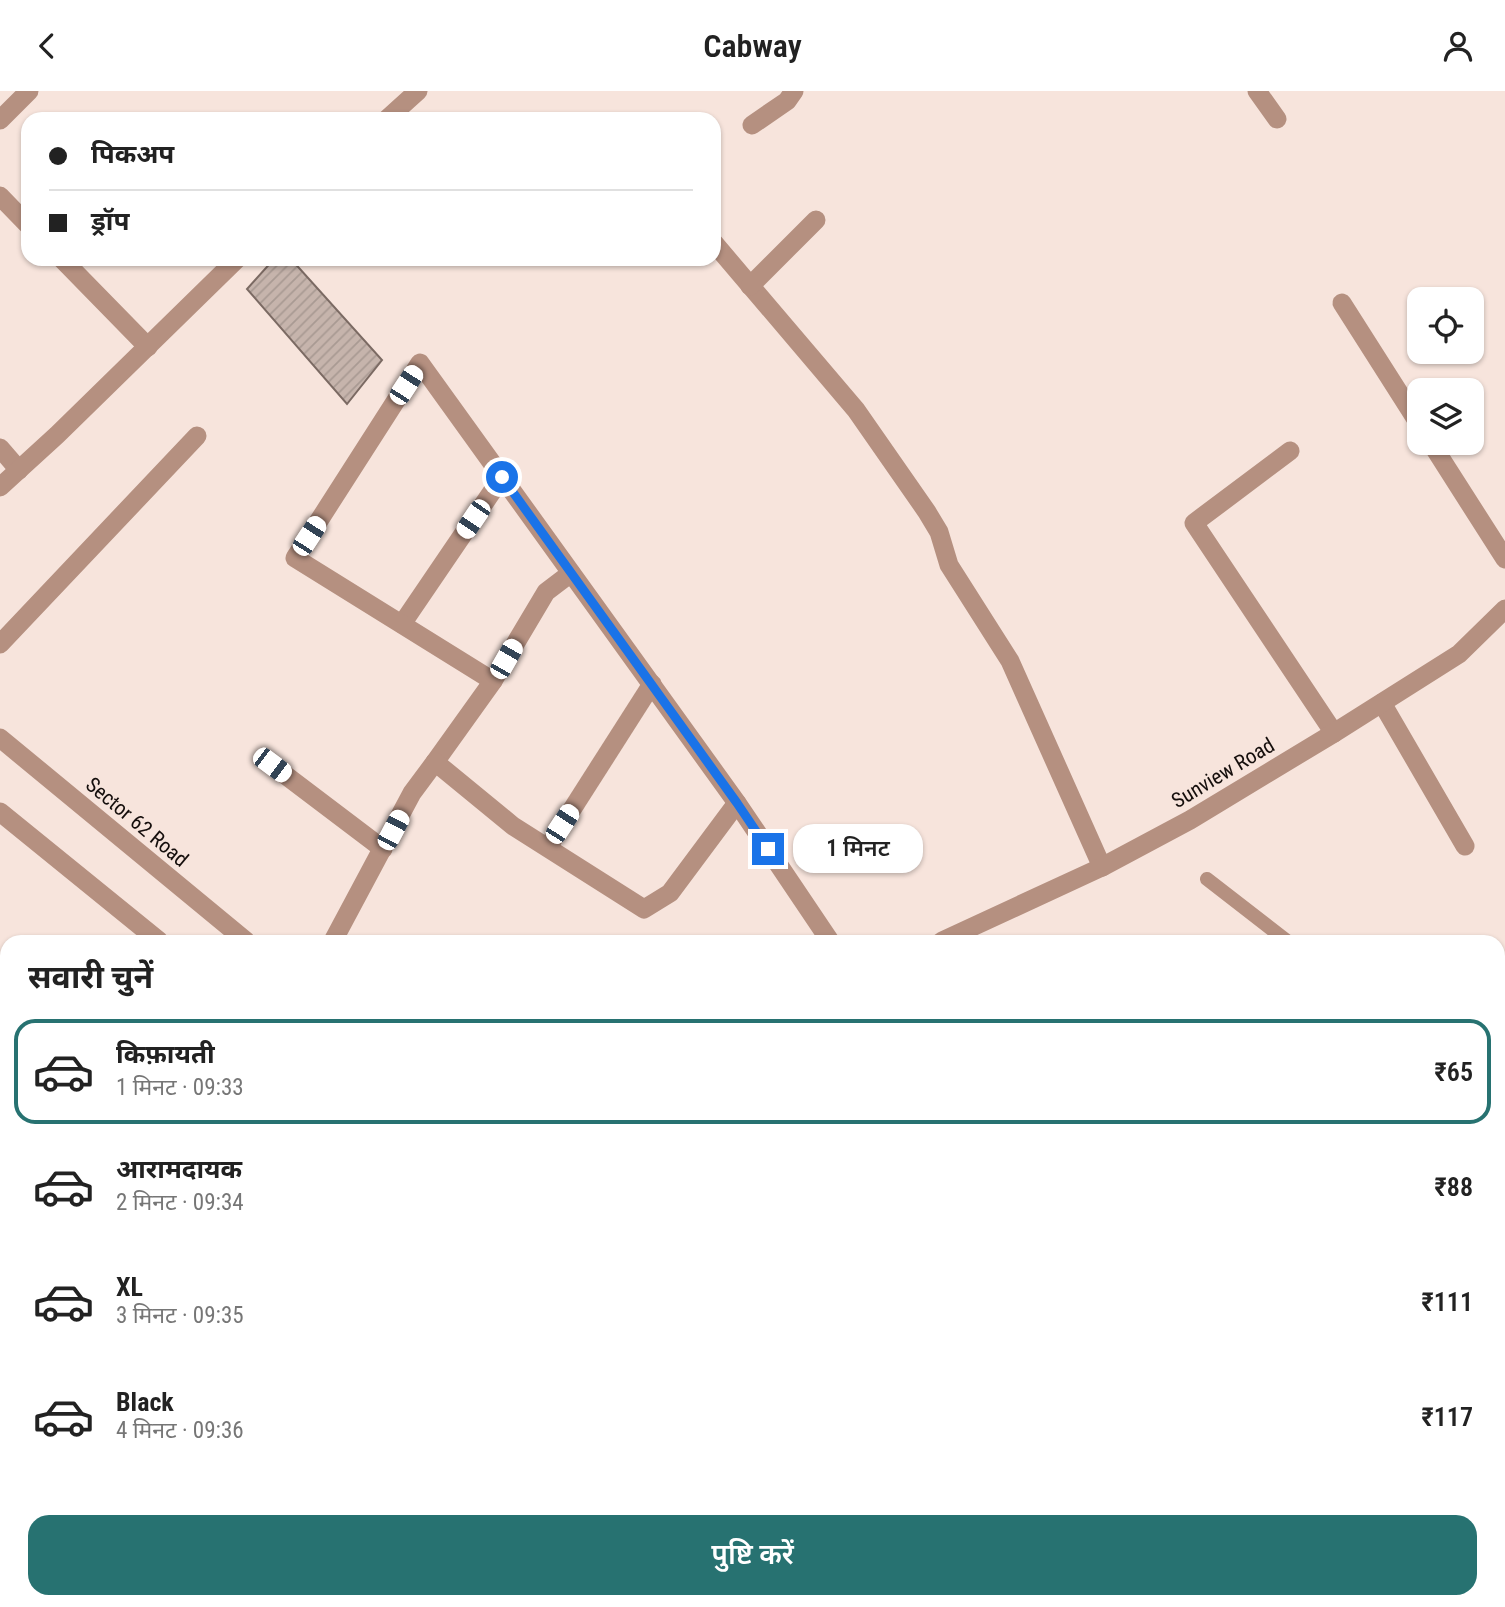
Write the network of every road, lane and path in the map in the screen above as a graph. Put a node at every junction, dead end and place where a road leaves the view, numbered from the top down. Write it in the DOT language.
graph roads {
  1 [pos="29,91"];
  2 [pos="418,91"];
  3 [pos="794,91"];
  4 [pos="1257,91"];
  5 [pos="395,112"];
  6 [pos="1277,119"];
  7 [pos="0,120"];
  8 [pos="752,125"];
  9 [pos="0,197"];
  10 [pos="21,218"];
  11 [pos="816,220"];
  12 [pos="721,251"];
  13 [pos="68,266"];
  14 [pos="230,266"];
  15 [pos="750,286"];
  16 [pos="1342,303"];
  17 [pos="148,347"];
  18 [pos="1407,405"];
  19 [pos="197,436"];
  20 [pos="0,448"];
  21 [pos="1290,451"];
  22 [pos="1439,455"];
  23 [pos="19,470"];
  24 [pos="502,477"];
  25 [pos="0,487"];
  26 [pos="1505,559"];
  27 [pos="571,573"];
  28 [pos="1505,609"];
  29 [pos="402,624"];
  30 [pos="0,645"];
  31 [pos="493,681"];
  32 [pos="652,684"];
  33 [pos="1382,703"];
  34 [pos="1334,733"];
  35 [pos="0,738"];
  36 [pos="435,762"];
  37 [pos="272,765"];
  38 [pos="737,803"];
  39 [pos="0,811"];
  40 [pos="1465,846"];
  41 [pos="548,847"];
  42 [pos="383,849"];
  43 [pos="1102,867"];
  44 [pos="1207,879"];
  45 [pos="152,935"];
  46 [pos="239,935"];
  47 [pos="336,935"];
  48 [pos="826,935"];
  49 [pos="955,935"];
  50 [pos="1279,935"];
  1 -- 7 [label="street"];
  2 -- 5 [label="street"];
  3 -- 8 [label="street"];
  4 -- 6 [label="street"];
  9 -- 10 [label="street"];
  11 -- 15 [label="street"];
  12 -- 15 [label="street"];
  13 -- 17 [label="street"];
  14 -- 17 [label="street"];
  15 -- 43 [label="street"];
  16 -- 18 [label="street"];
  17 -- 23 [label="street"];
  19 -- 30 [label="street"];
  20 -- 23 [label="street"];
  21 -- 34 [label="street"];
  22 -- 26 [label="street"];
  23 -- 25 [label="street"];
  24 -- 27 [label="street"];
  24 -- 29 [label="street"];
  24 -- 29 [label="street"];
  27 -- 31 [label="street"];
  27 -- 32 [label="street"];
  28 -- 33 [label="street, Sunview Road"];
  29 -- 31 [label="street"];
  31 -- 36 [label="street"];
  32 -- 38 [label="street"];
  32 -- 41 [label="street"];
  33 -- 34 [label="street, Sunview Road"];
  33 -- 40 [label="street"];
  34 -- 43 [label="street, Sunview Road"];
  35 -- 46 [label="street, Sector 62 Road"];
  36 -- 41 [label="street"];
  36 -- 42 [label="street"];
  37 -- 42 [label="street"];
  38 -- 41 [label="street"];
  38 -- 48 [label="street"];
  39 -- 45 [label="street"];
  42 -- 47 [label="street"];
  43 -- 49 [label="street, Sunview Road"];
  44 -- 50 [label="lane"];
}
